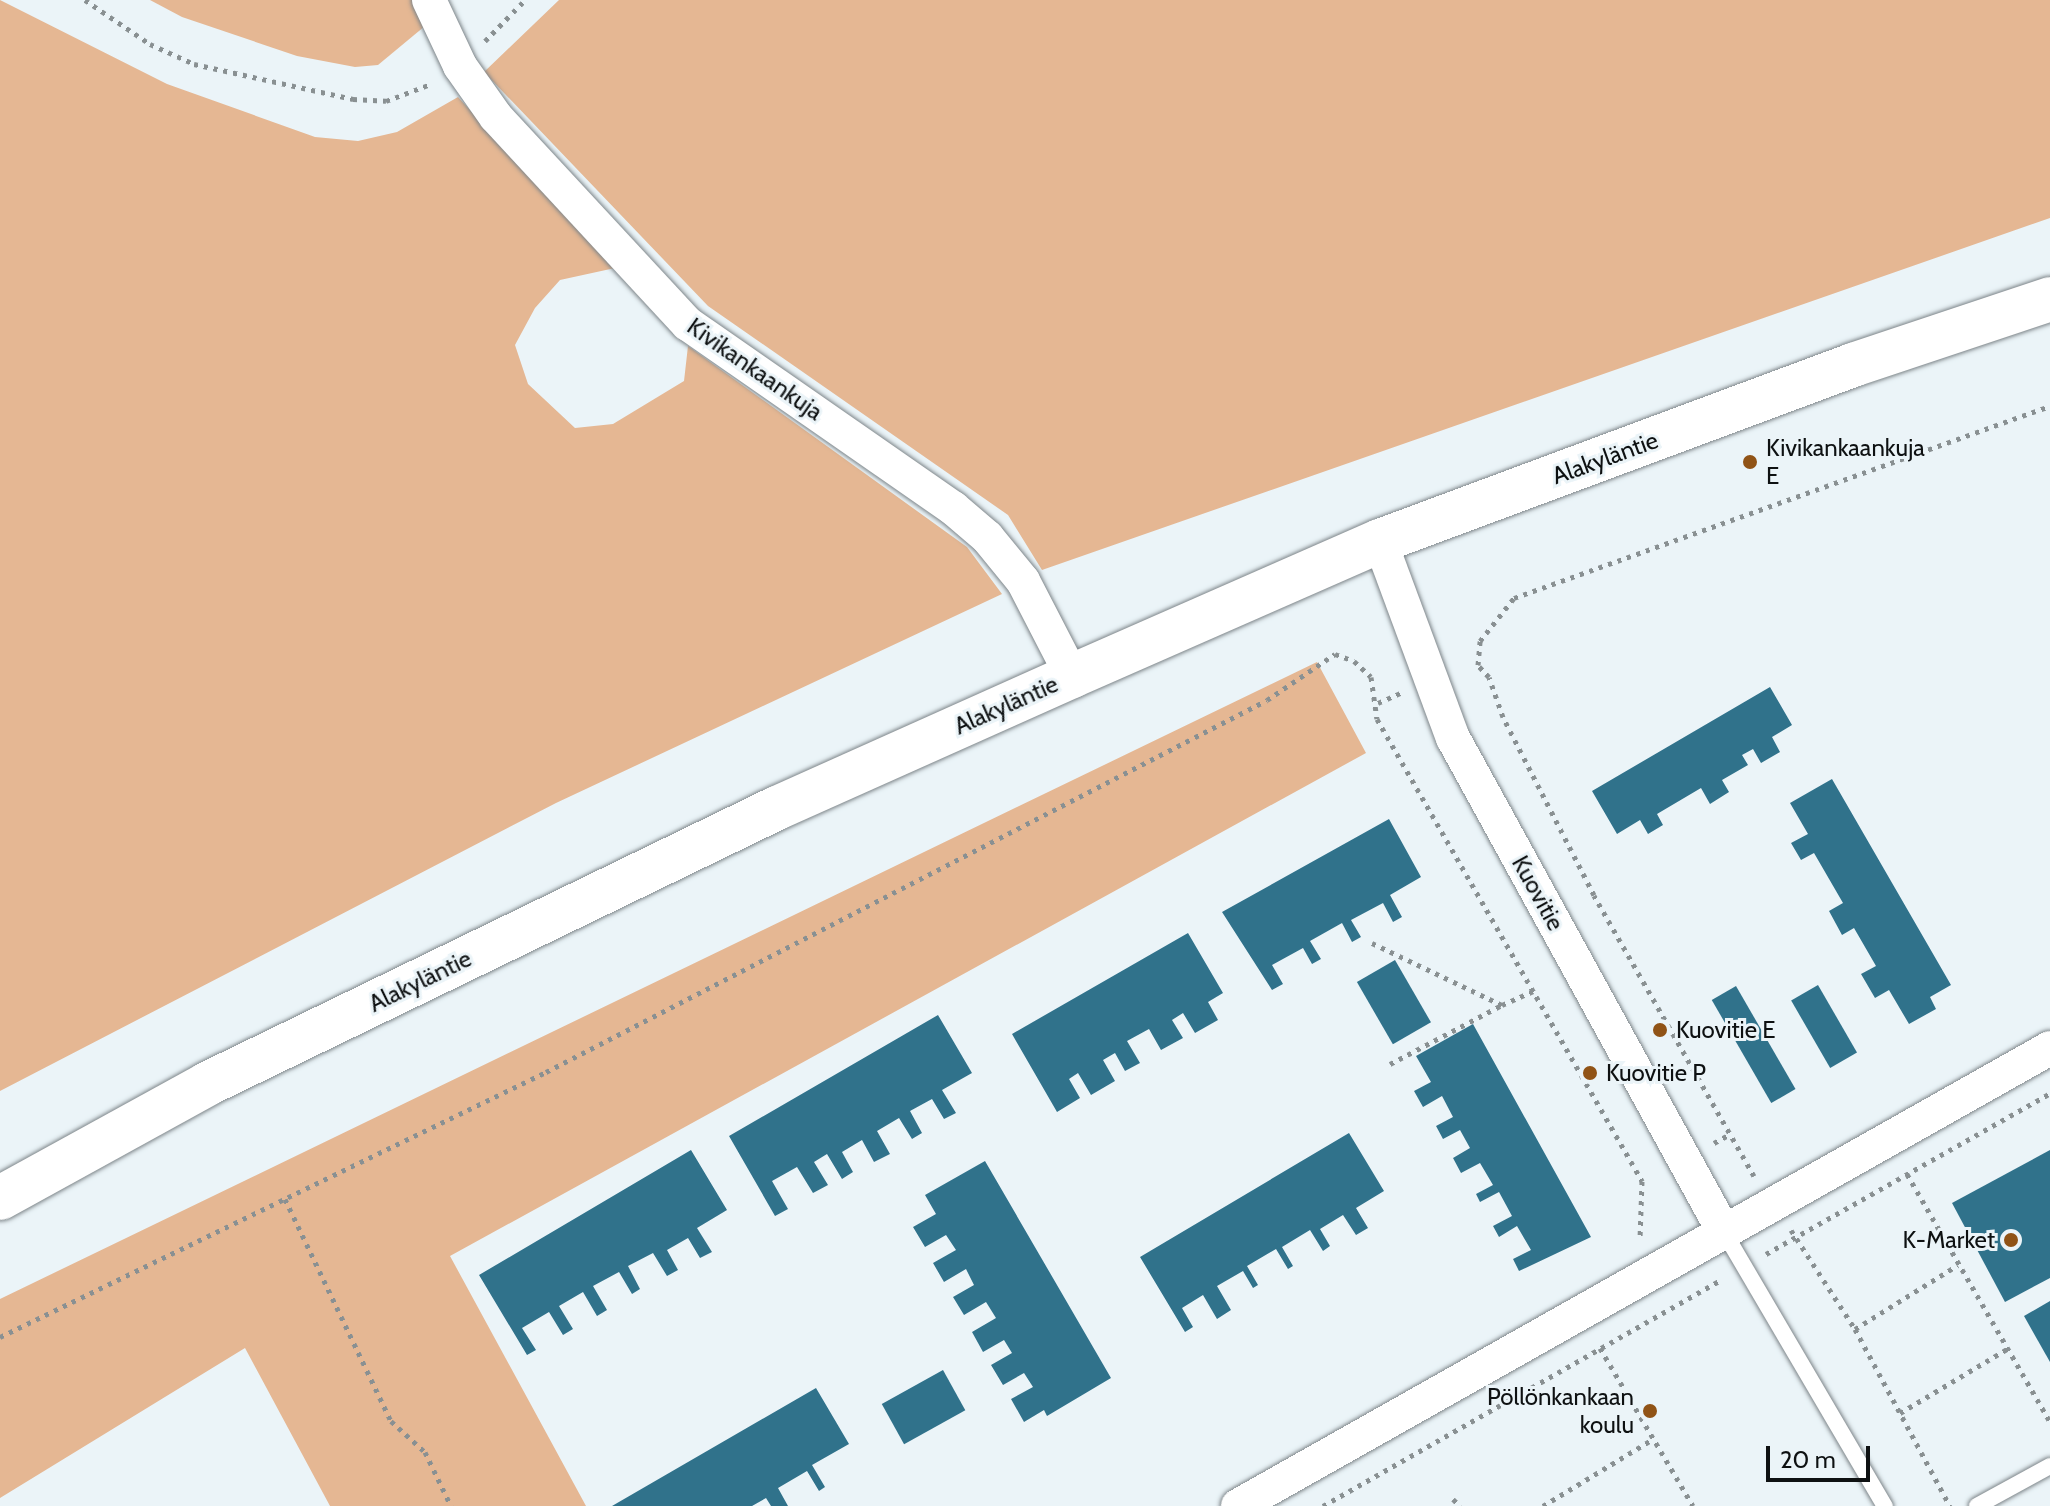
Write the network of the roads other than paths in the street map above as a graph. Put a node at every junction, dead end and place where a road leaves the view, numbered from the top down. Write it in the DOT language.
graph roads {
  1 [pos="429,0"];
  2 [pos="2050,299"];
  3 [pos="1380,541"];
  4 [pos="1072,676"];
  5 [pos="2050,1048"];
  6 [pos="0,1198"];
  7 [pos="1724,1232"];
  8 [pos="2050,1466"];
  9 [pos="1238,1506"];
  10 [pos="1885,1506"];
  11 [pos="1977,1506"];
  1 -- 4 [label="street, Kivikankaankuja"];
  2 -- 3 [label="main road, Alakyläntie"];
  3 -- 4 [label="main road, Alakyläntie"];
  3 -- 7 [label="street, Kuovitie"];
  4 -- 6 [label="main road, Alakyläntie"];
  5 -- 7 [label="street"];
  7 -- 9 [label="street"];
  7 -- 10 [label="lane"];
  8 -- 11 [label="lane"];
}
